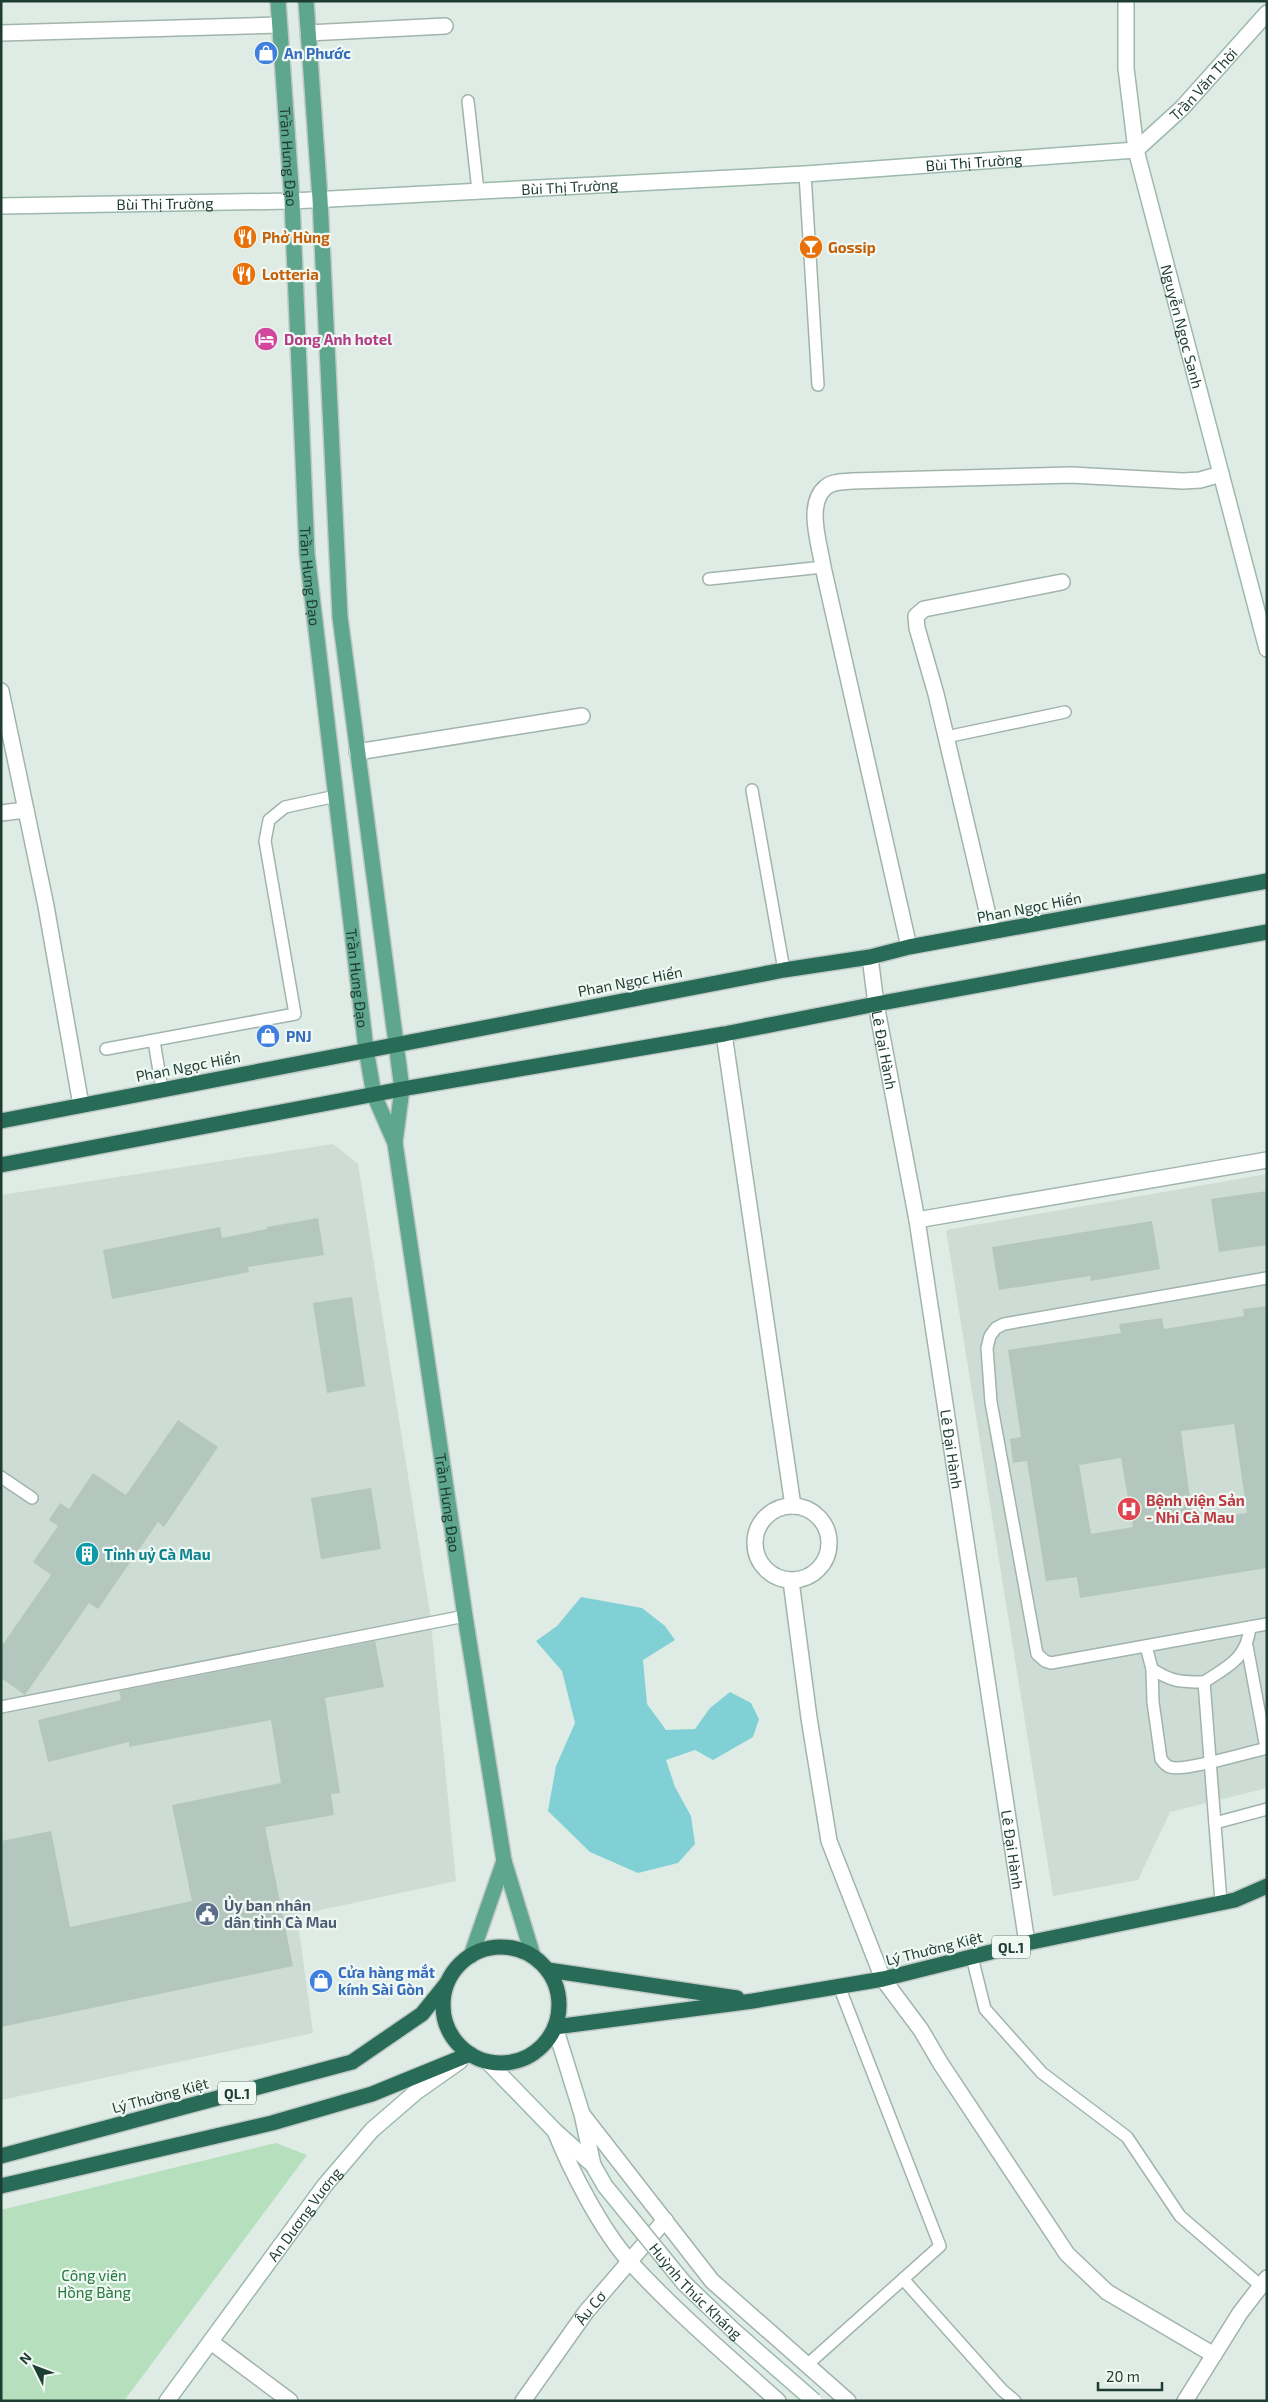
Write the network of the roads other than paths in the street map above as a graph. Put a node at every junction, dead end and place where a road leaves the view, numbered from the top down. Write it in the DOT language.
graph roads {
  1 [pos="278,1"];
  2 [pos="306,1"];
  3 [pos="1126,1"];
  4 [pos="1267,13"];
  5 [pos="279,24"];
  6 [pos="445,26"];
  7 [pos="308,33"];
  8 [pos="1,34"];
  9 [pos="468,101"];
  10 [pos="1136,150"];
  11 [pos="806,174"];
  12 [pos="478,191"];
  13 [pos="320,199"];
  14 [pos="292,201"];
  15 [pos="1,206"];
  16 [pos="818,385"];
  17 [pos="1221,474"];
  18 [pos="823,567"];
  19 [pos="709,579"];
  20 [pos="1062,582"];
  21 [pos="344,648"];
  22 [pos="1267,649"];
  23 [pos="319,651"];
  24 [pos="1,692"];
  25 [pos="1065,712"];
  26 [pos="582,716"];
  27 [pos="946,736"];
  28 [pos="357,752"];
  29 [pos="752,790"];
  30 [pos="336,796"];
  31 [pos="26,810"];
  32 [pos="1,813"];
  33 [pos="1267,881"];
  34 [pos="992,932"];
  35 [pos="1267,932"];
  36 [pos="909,948"];
  37 [pos="870,957"];
  38 [pos="784,970"];
  39 [pos="876,1004"];
  40 [pos="724,1034"];
  41 [pos="154,1041"];
  42 [pos="396,1044"];
  43 [pos="106,1049"];
  44 [pos="366,1049"];
  45 [pos="162,1089"];
  46 [pos="402,1089"];
  47 [pos="374,1095"];
  48 [pos="80,1105"];
  49 [pos="1,1121"];
  50 [pos="395,1143"];
  51 [pos="1267,1160"];
  52 [pos="1,1165"];
  53 [pos="917,1220"];
  54 [pos="1267,1278"];
  55 [pos="1,1477"];
  56 [pos="32,1498"];
  57 [pos="793,1506"];
  58 [pos="791,1580"];
  59 [pos="465,1616"];
  60 [pos="1267,1624"];
  61 [pos="1250,1627"];
  62 [pos="1146,1646"];
  63 [pos="1247,1646"];
  64 [pos="1152,1669"];
  65 [pos="1204,1682"];
  66 [pos="1,1707"];
  67 [pos="1267,1748"];
  68 [pos="1210,1762"];
  69 [pos="1267,1809"];
  70 [pos="1215,1824"];
  71 [pos="504,1862"];
  72 [pos="1267,1886"];
  73 [pos="1221,1902"];
  74 [pos="1027,1943"];
  75 [pos="471,1956"];
  76 [pos="534,1956"];
  77 [pos="972,1957"];
  78 [pos="548,1970"];
  79 [pos="883,1978"];
  80 [pos="448,1983"];
  81 [pos="839,1986"];
  82 [pos="753,2001"];
  83 [pos="555,2028"];
  84 [pos="470,2054"];
  85 [pos="488,2062"];
  86 [pos="582,2114"];
  87 [pos="555,2131"];
  88 [pos="1,2156"];
  89 [pos="593,2165"];
  90 [pos="1,2186"];
  91 [pos="665,2220"];
  92 [pos="630,2262"];
  93 [pos="903,2279"];
  94 [pos="1264,2282"];
  95 [pos="211,2342"];
  96 [pos="1214,2354"];
  97 [pos="807,2365"];
  98 [pos="768,2398"];
  99 [pos="167,2401"];
  100 [pos="290,2401"];
  101 [pos="523,2401"];
  102 [pos="814,2401"];
  103 [pos="848,2401"];
  104 [pos="1015,2401"];
  105 [pos="1185,2401"];
  1 -- 5 [label="main road, Trần Hưng Đạo"];
  2 -- 7 [label="main road, Trần Hưng Đạo"];
  3 -- 10 [label="street, Nguyễn Ngọc Sanh"];
  4 -- 10 [label="street, Trần Văn Thời"];
  5 -- 8 [label="street"];
  5 -- 14 [label="main road, Trần Hưng Đạo"];
  6 -- 7 [label="street"];
  7 -- 13 [label="main road, Trần Hưng Đạo"];
  9 -- 12 [label="lane"];
  10 -- 11 [label="street, Bùi Thị Trường"];
  10 -- 17 [label="street, Nguyễn Ngọc Sanh"];
  11 -- 12 [label="street, Bùi Thị Trường"];
  11 -- 16 [label="lane"];
  12 -- 13 [label="street, Bùi Thị Trường"];
  13 -- 14 [label="street, Bùi Thị Trường"];
  13 -- 21 [label="main road, Trần Hưng Đạo"];
  14 -- 15 [label="street, Bùi Thị Trường"];
  14 -- 23 [label="main road, Trần Hưng Đạo"];
  17 -- 18 [label="street"];
  17 -- 22 [label="street, Nguyễn Ngọc Sanh"];
  18 -- 19 [label="lane"];
  18 -- 36 [label="street"];
  20 -- 27 [label="street"];
  21 -- 23 [label="main road"];
  21 -- 28 [label="main road, Trần Hưng Đạo"];
  23 -- 30 [label="main road, Trần Hưng Đạo"];
  24 -- 31 [label="street"];
  25 -- 27 [label="lane"];
  26 -- 28 [label="street"];
  27 -- 34 [label="street"];
  28 -- 42 [label="main road, Trần Hưng Đạo"];
  29 -- 38 [label="lane"];
  30 -- 41 [label="lane"];
  30 -- 44 [label="main road, Trần Hưng Đạo"];
  31 -- 32 [label="street"];
  31 -- 48 [label="street"];
  33 -- 34 [label="highway, Phan Ngọc Hiển"];
  34 -- 36 [label="highway, Phan Ngọc Hiển"];
  35 -- 39 [label="highway"];
  36 -- 37 [label="highway, Phan Ngọc Hiển"];
  37 -- 38 [label="highway, Phan Ngọc Hiển"];
  37 -- 39 [label="street, Lê Đại Hành"];
  38 -- 42 [label="highway, Phan Ngọc Hiển"];
  39 -- 40 [label="highway"];
  39 -- 53 [label="street, Lê Đại Hành"];
  40 -- 46 [label="highway"];
  40 -- 57 [label="street"];
  41 -- 43 [label="lane"];
  41 -- 45 [label="lane"];
  42 -- 44 [label="highway, Phan Ngọc Hiển"];
  42 -- 46 [label="main road, Trần Hưng Đạo"];
  44 -- 45 [label="highway, Phan Ngọc Hiển"];
  44 -- 47 [label="main road, Trần Hưng Đạo"];
  45 -- 48 [label="highway, Phan Ngọc Hiển"];
  46 -- 47 [label="highway"];
  46 -- 50 [label="main road, Trần Hưng Đạo"];
  47 -- 50 [label="main road, Trần Hưng Đạo"];
  47 -- 52 [label="highway"];
  48 -- 49 [label="highway, Phan Ngọc Hiển"];
  50 -- 59 [label="main road, Trần Hưng Đạo"];
  51 -- 53 [label="street"];
  53 -- 74 [label="street, Lê Đại Hành"];
  54 -- 62 [label="lane"];
  55 -- 56 [label="lane"];
  57 -- 58 [label="street"];
  57 -- 58 [label="street"];
  58 -- 79 [label="street"];
  59 -- 66 [label="lane"];
  59 -- 71 [label="main road, Trần Hưng Đạo"];
  60 -- 61 [label="lane"];
  61 -- 62 [label="lane"];
  61 -- 63 [label="lane"];
  62 -- 64 [label="lane"];
  63 -- 65 [label="lane"];
  63 -- 67 [label="lane"];
  64 -- 65 [label="lane"];
  64 -- 68 [label="lane"];
  65 -- 68 [label="lane"];
  67 -- 68 [label="lane"];
  68 -- 70 [label="lane"];
  69 -- 70 [label="lane"];
  70 -- 73 [label="lane"];
  71 -- 75 [label="main road, Trần Hưng Đạo"];
  71 -- 76 [label="main road, Trần Hưng Đạo"];
  72 -- 73 [label="highway, Lý Thường Kiệt / QL.1"];
  73 -- 74 [label="highway, Lý Thường Kiệt / QL.1"];
  74 -- 77 [label="highway, Lý Thường Kiệt / QL.1"];
  75 -- 76 [label="highway, QL.1"];
  75 -- 80 [label="highway, QL.1"];
  76 -- 78 [label="highway, QL.1"];
  77 -- 79 [label="highway, Lý Thường Kiệt / QL.1"];
  77 -- 94 [label="lane"];
  78 -- 82 [label="highway, Lý Thường Kiệt / QL.1"];
  78 -- 83 [label="highway, QL.1"];
  79 -- 81 [label="highway, Lý Thường Kiệt / QL.1"];
  79 -- 96 [label="street"];
  80 -- 84 [label="highway, QL.1"];
  80 -- 88 [label="highway, Lý Thường Kiệt / QL.1"];
  81 -- 82 [label="highway, Lý Thường Kiệt / QL.1"];
  81 -- 93 [label="lane"];
  82 -- 83 [label="highway, Lý Thường Kiệt / QL.1"];
  83 -- 85 [label="highway, QL.1"];
  83 -- 86 [label="street, Huỳnh Thúc Kháng"];
  84 -- 85 [label="highway, QL.1"];
  84 -- 90 [label="highway, QL.1"];
  84 -- 95 [label="street, An Dương Vương"];
  85 -- 87 [label="street, Huỳnh Thúc Kháng"];
  86 -- 89 [label="street, Huỳnh Thúc Kháng"];
  86 -- 91 [label="street"];
  87 -- 89 [label="street, Huỳnh Thúc Kháng"];
  87 -- 92 [label="street"];
  89 -- 102 [label="street, Huỳnh Thúc Kháng, bridge"];
  91 -- 92 [label="street, Âu Cơ"];
  91 -- 97 [label="street"];
  92 -- 98 [label="street"];
  92 -- 101 [label="street, Âu Cơ"];
  93 -- 97 [label="lane"];
  93 -- 104 [label="lane"];
  94 -- 96 [label="street"];
  95 -- 99 [label="street, An Dương Vương"];
  95 -- 100 [label="street"];
  96 -- 105 [label="street"];
  97 -- 103 [label="street"];
}
